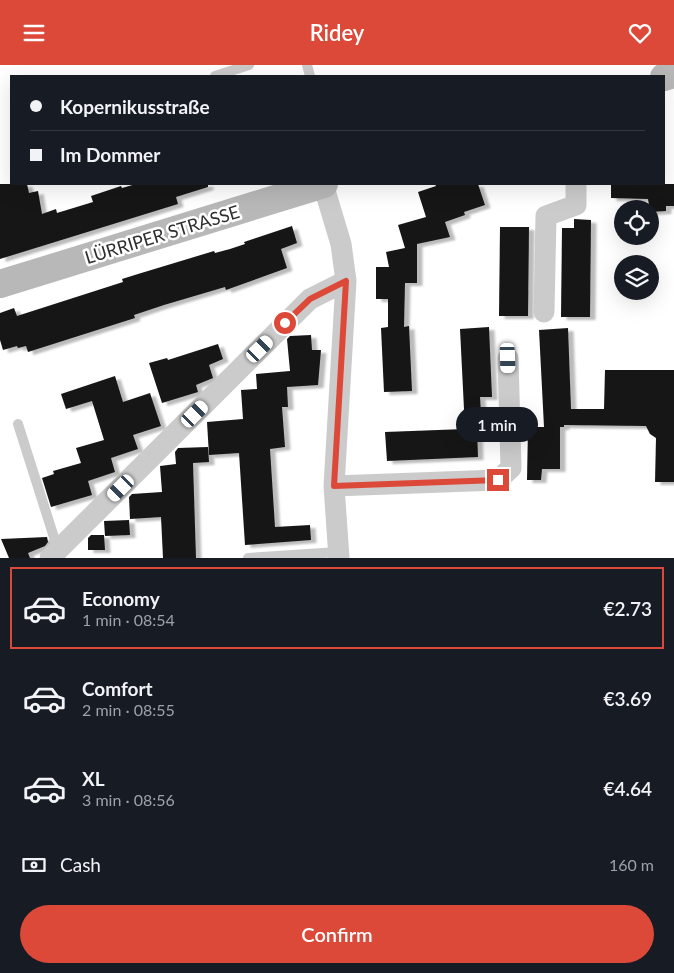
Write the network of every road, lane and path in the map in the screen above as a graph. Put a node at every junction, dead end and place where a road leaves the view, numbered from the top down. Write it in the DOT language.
graph roads {
  1 [pos="248,65"];
  2 [pos="217,75"];
  3 [pos="320,185"];
  4 [pos="323,185"];
  5 [pos="576,185"];
  6 [pos="346,281"];
  7 [pos="0,284"];
  8 [pos="544,312"];
  9 [pos="508,358"];
  10 [pos="18,425"];
  11 [pos="334,486"];
  12 [pos="54,555"];
  13 [pos="338,555"];
  14 [pos="248,558"];
  1 -- 2 [label="lane"];
  3 -- 7 [label="street, LÜRRIPER STRASSE"];
  4 -- 6 [label="street"];
  5 -- 8 [label="street"];
  6 -- 11 [label="street"];
  6 -- 12 [label="street"];
  9 -- 11 [label="street"];
  10 -- 12 [label="lane"];
  11 -- 13 [label="street"];
  13 -- 14 [label="lane"];
}
